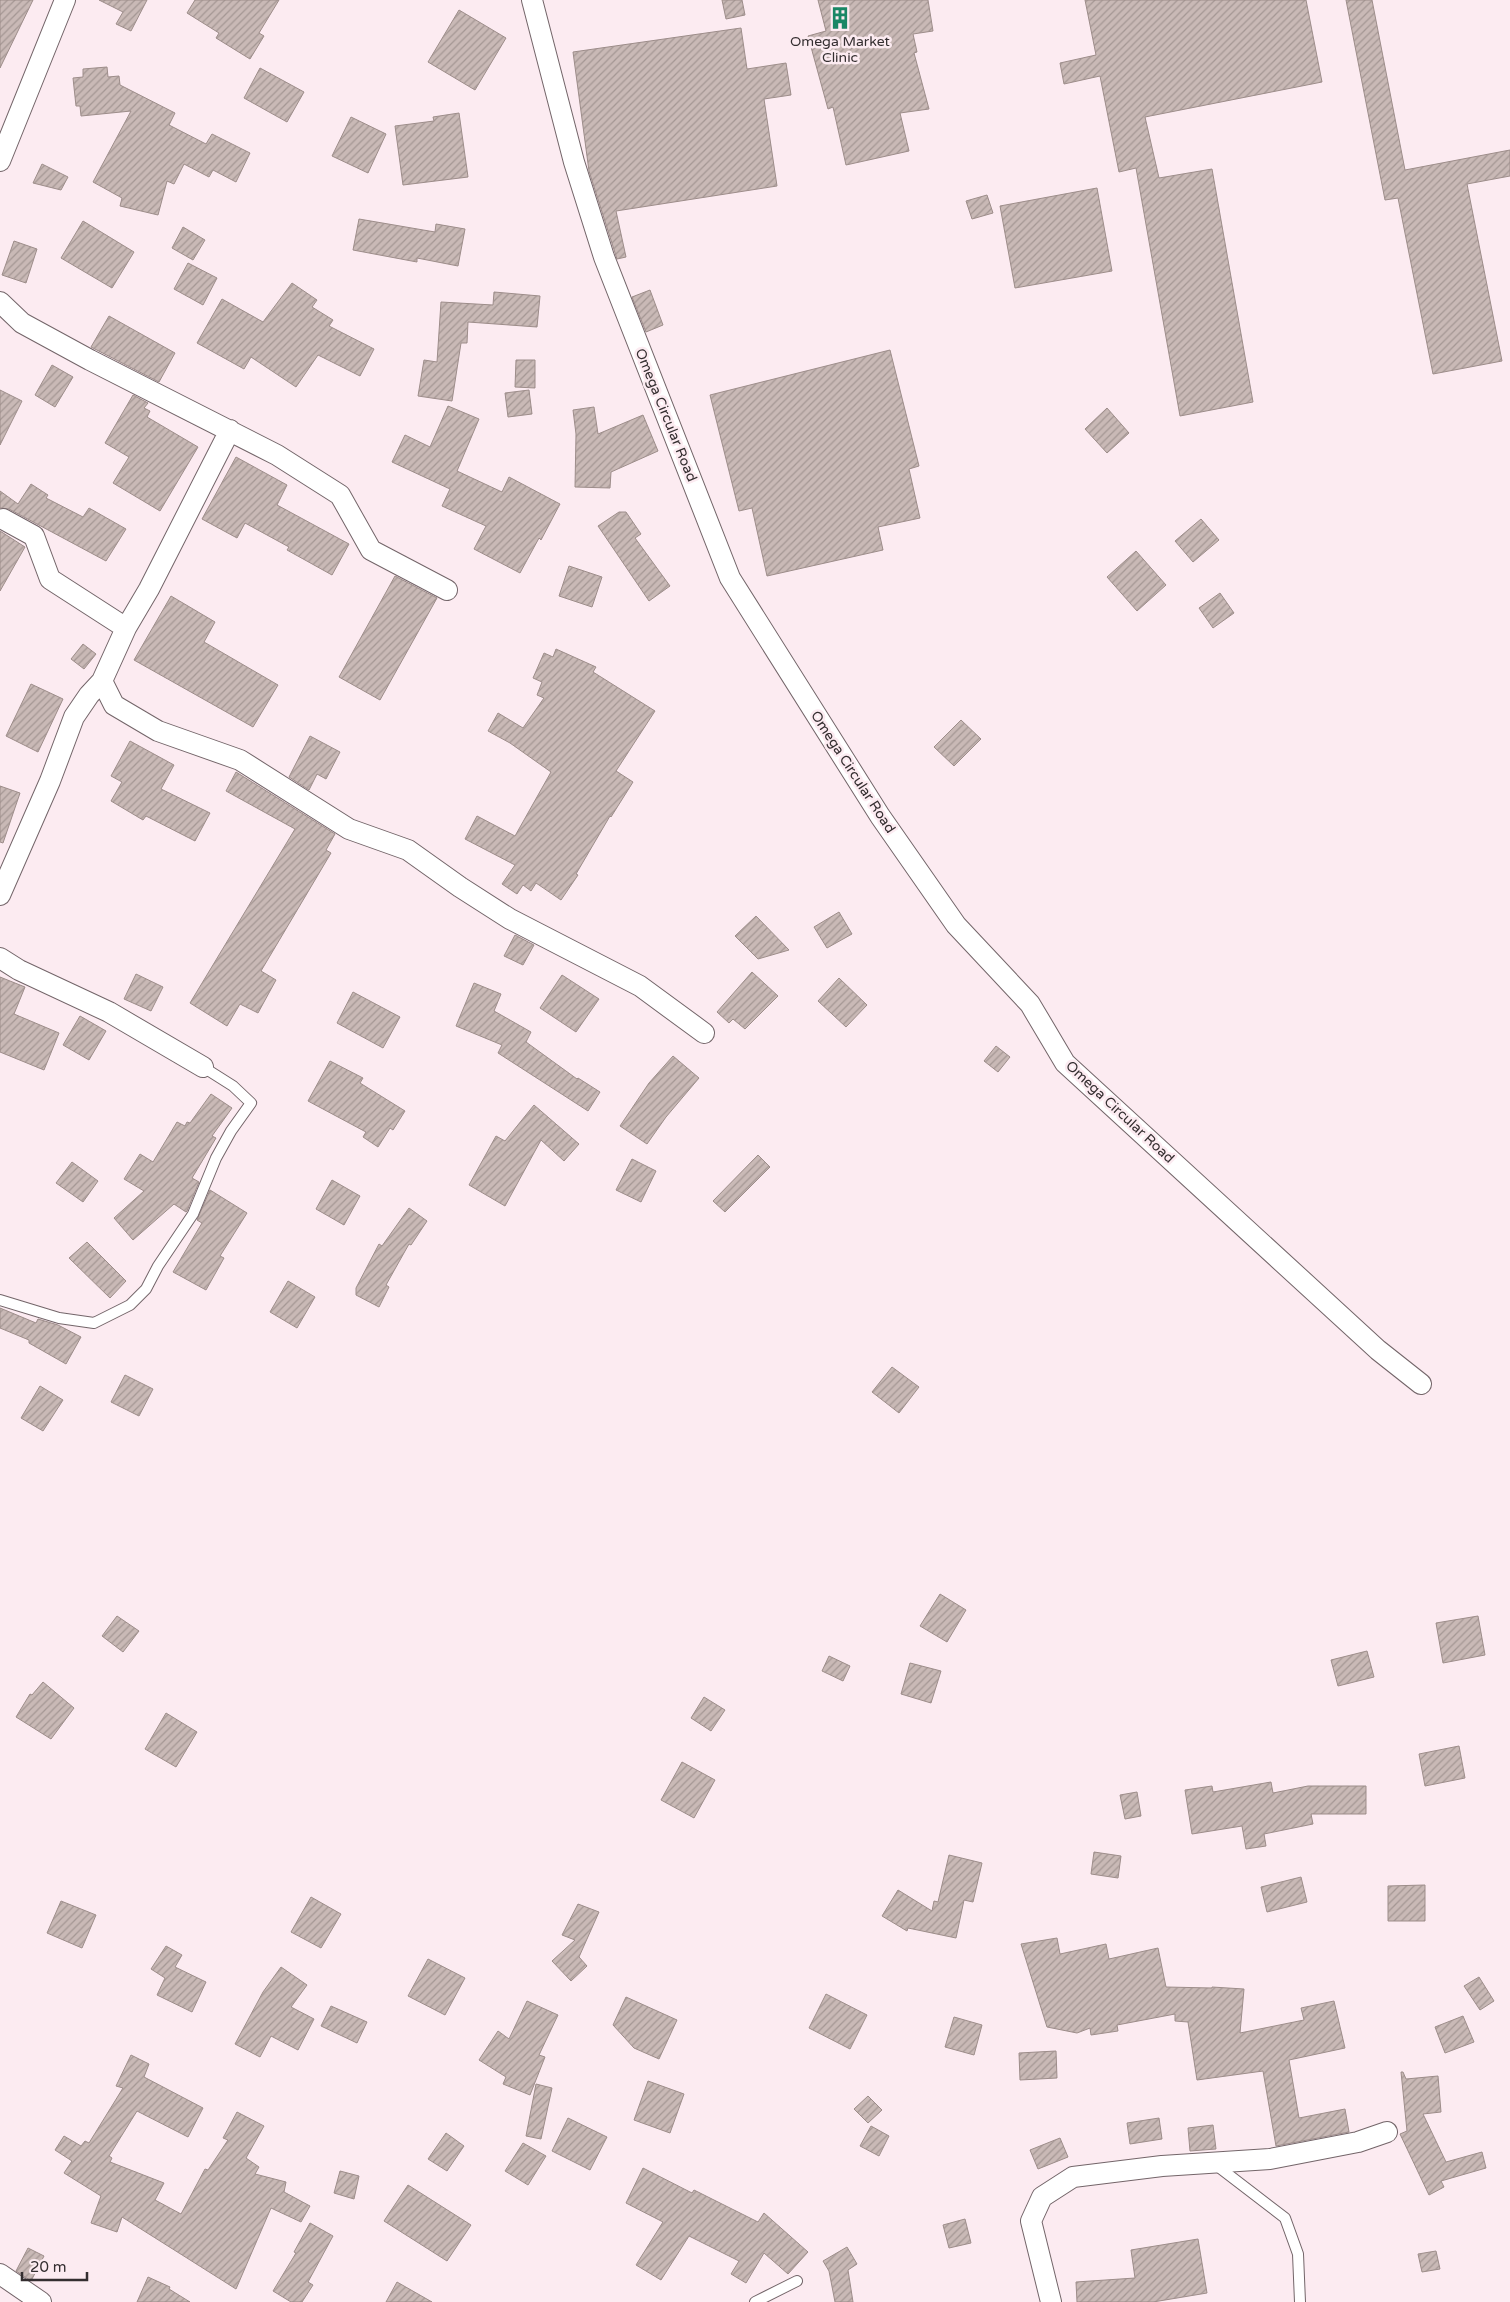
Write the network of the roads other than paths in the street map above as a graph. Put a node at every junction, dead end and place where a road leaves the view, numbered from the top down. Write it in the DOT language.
graph roads {
  1 [pos="65,0"];
  2 [pos="532,0"];
  3 [pos="2,154"];
  4 [pos="0,302"];
  5 [pos="230,430"];
  6 [pos="3,518"];
  7 [pos="447,590"];
  8 [pos="126,628"];
  9 [pos="102,681"];
  10 [pos="0,895"];
  11 [pos="0,958"];
  12 [pos="704,1033"];
  13 [pos="203,1067"];
  14 [pos="0,1300"];
  15 [pos="1421,1384"];
  16 [pos="1387,2132"];
  17 [pos="1213,2163"];
  18 [pos="0,2274"];
  19 [pos="797,2281"];
  20 [pos="41,2302"];
  21 [pos="755,2302"];
  22 [pos="1051,2302"];
  23 [pos="1300,2302"];
  1 -- 3 [label="street"];
  2 -- 15 [label="street, Omega Circular Road"];
  4 -- 5 [label="street"];
  5 -- 7 [label="street"];
  5 -- 8 [label="street"];
  6 -- 8 [label="street"];
  8 -- 9 [label="street"];
  9 -- 10 [label="street"];
  9 -- 12 [label="street"];
  11 -- 13 [label="street"];
  13 -- 14 [label="lane"];
  16 -- 17 [label="street"];
  17 -- 22 [label="street"];
  17 -- 23 [label="lane"];
  18 -- 20 [label="street"];
  19 -- 21 [label="lane"];
}
